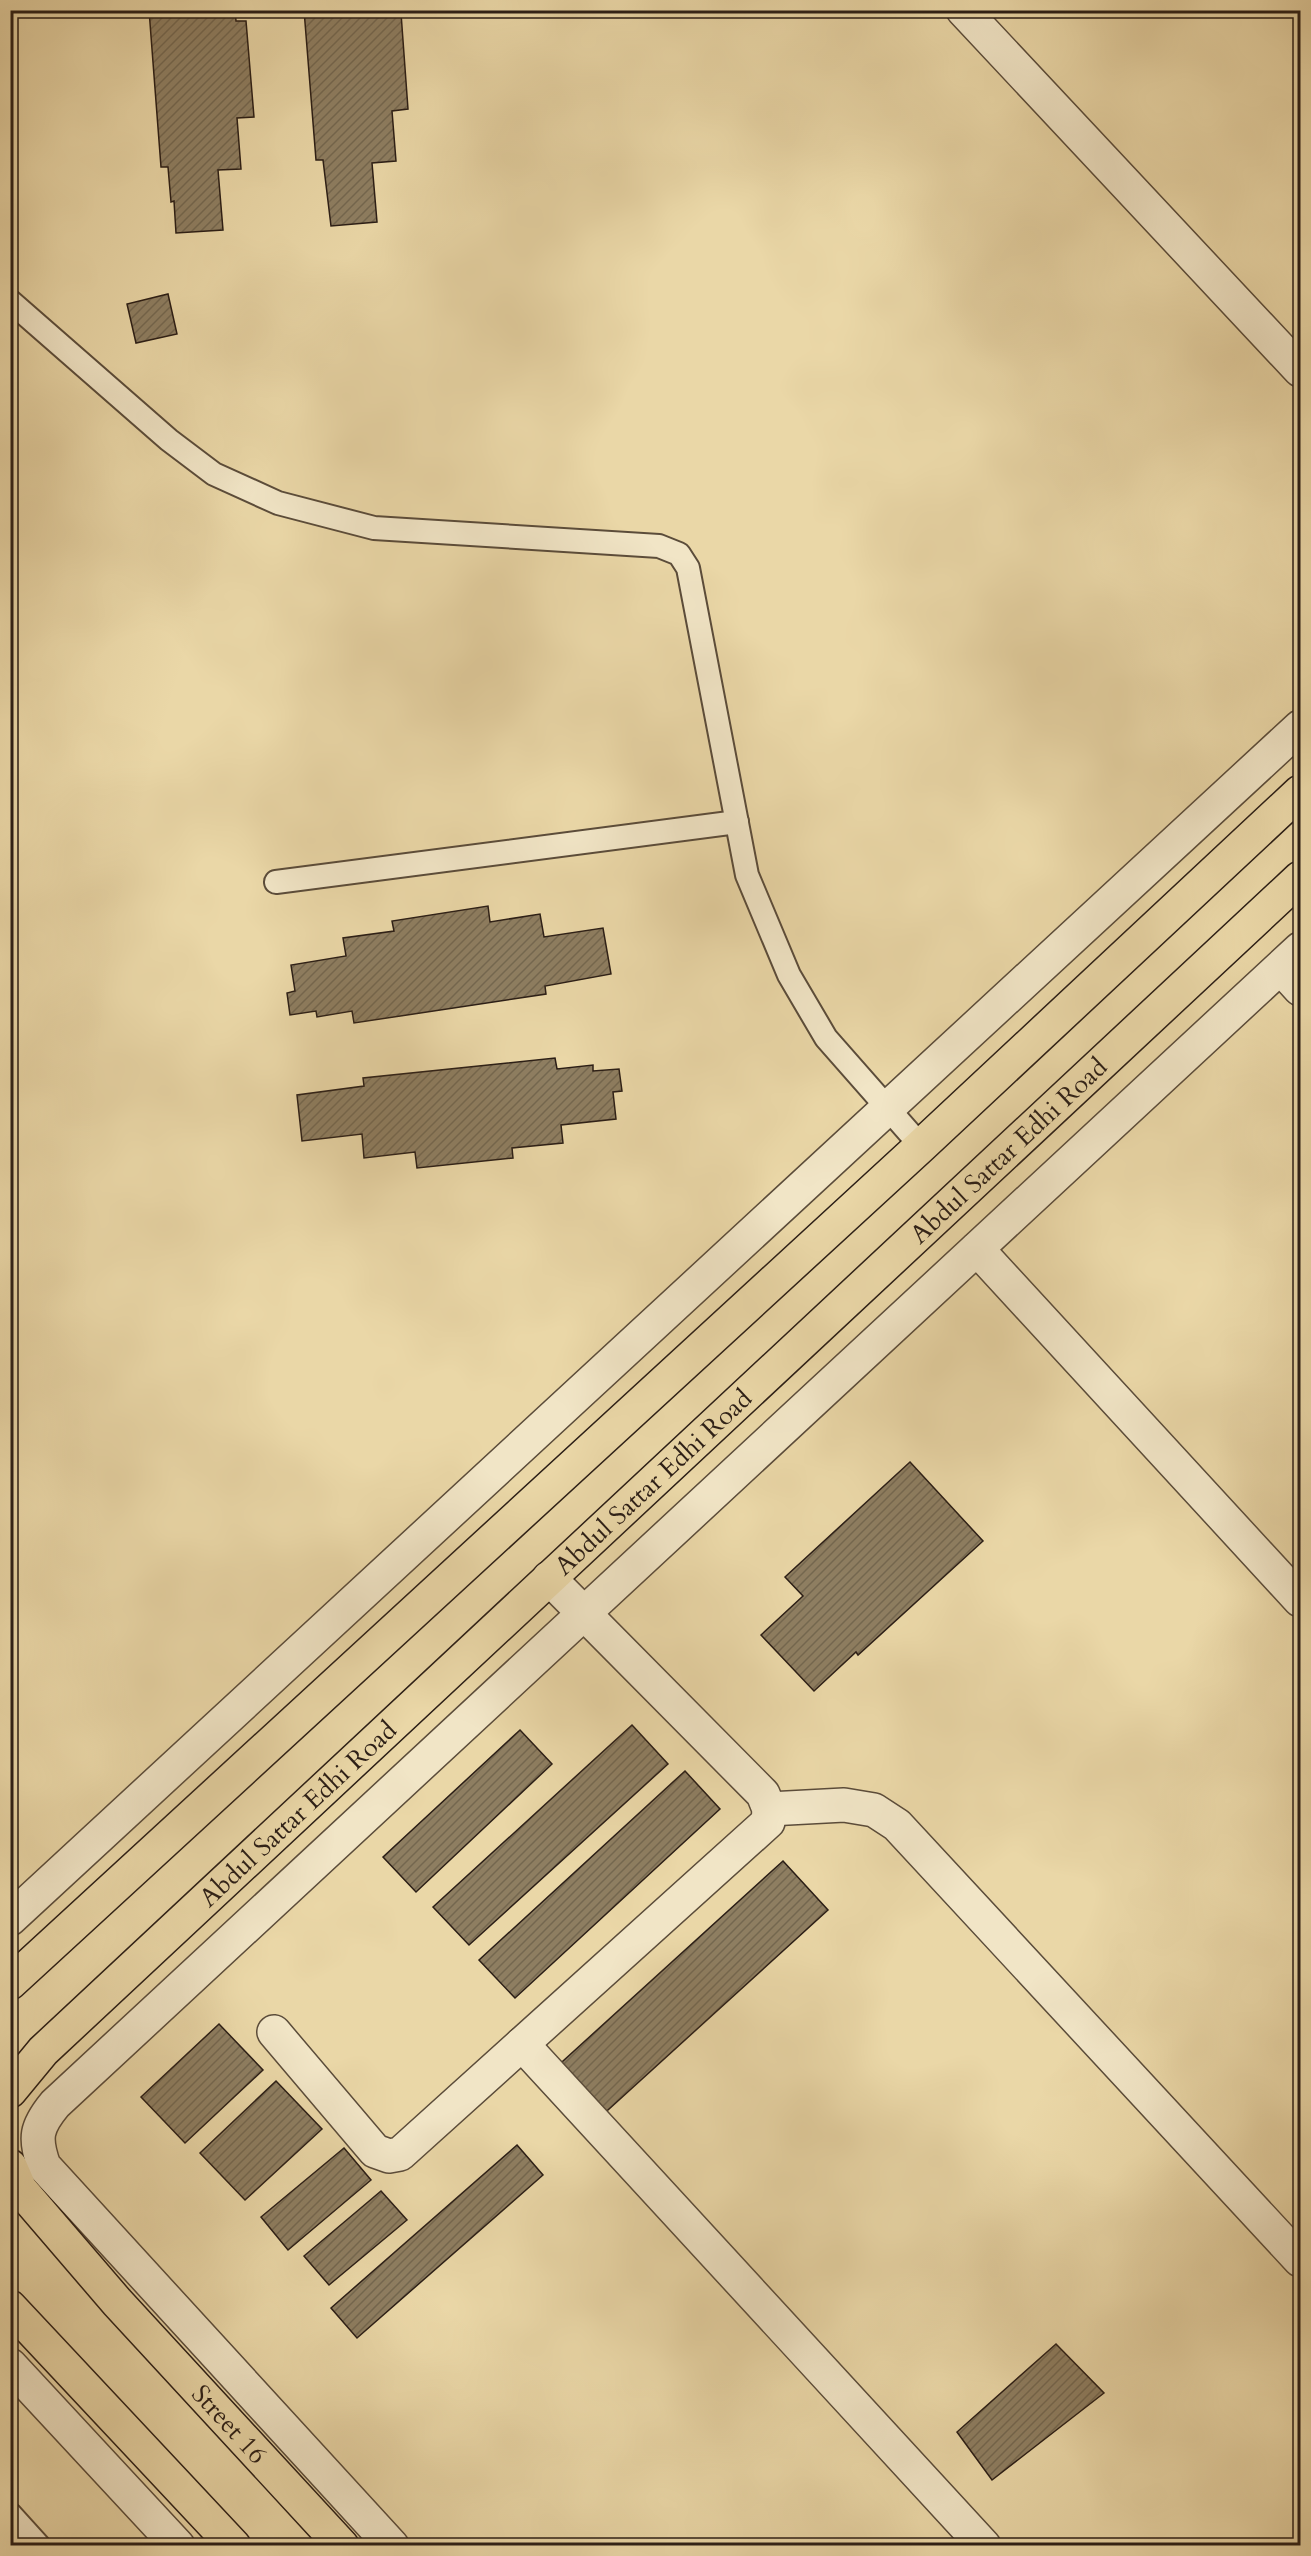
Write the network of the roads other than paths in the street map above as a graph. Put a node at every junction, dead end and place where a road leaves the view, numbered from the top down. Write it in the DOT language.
graph roads {
  1 [pos="963,10"];
  2 [pos="10,301"];
  3 [pos="1300,370"];
  4 [pos="1300,727"];
  5 [pos="1300,792"];
  6 [pos="737,822"];
  7 [pos="1300,878"];
  8 [pos="276,882"];
  9 [pos="1294,969"];
  10 [pos="888,1108"];
  11 [pos="921,1146"];
  12 [pos="977,1249"];
  13 [pos="549,1578"];
  14 [pos="1300,1600"];
  15 [pos="585,1612"];
  16 [pos="769,1809"];
  17 [pos="10,1919"];
  18 [pos="10,1983"];
  19 [pos="274,2032"];
  20 [pos="522,2044"];
  21 [pos="10,2091"];
  22 [pos="10,2166"];
  23 [pos="1300,2260"];
  24 [pos="10,2307"];
  25 [pos="10,2365"];
  26 [pos="10,2514"];
  27 [pos="39,2546"];
  28 [pos="178,2546"];
  29 [pos="234,2546"];
  30 [pos="342,2546"];
  31 [pos="392,2546"];
  32 [pos="984,2546"];
  1 -- 3 [label="street"];
  2 -- 6 [label="lane"];
  4 -- 10 [label="street"];
  5 -- 11 [label="main road"];
  6 -- 8 [label="lane"];
  6 -- 10 [label="lane"];
  7 -- 13 [label="main road, Abdul Sattar Edhi Road"];
  9 -- 12 [label="street"];
  10 -- 11 [label="lane"];
  10 -- 17 [label="street"];
  11 -- 18 [label="main road"];
  12 -- 14 [label="street"];
  12 -- 15 [label="street"];
  13 -- 15 [label="street"];
  13 -- 21 [label="main road, Abdul Sattar Edhi Road"];
  15 -- 16 [label="street"];
  15 -- 31 [label="street"];
  16 -- 20 [label="street"];
  16 -- 23 [label="street"];
  19 -- 20 [label="street"];
  20 -- 32 [label="street"];
  22 -- 30 [label="main road, Street 16"];
  24 -- 29 [label="main road"];
  25 -- 28 [label="street"];
  26 -- 27 [label="lane"];
}
